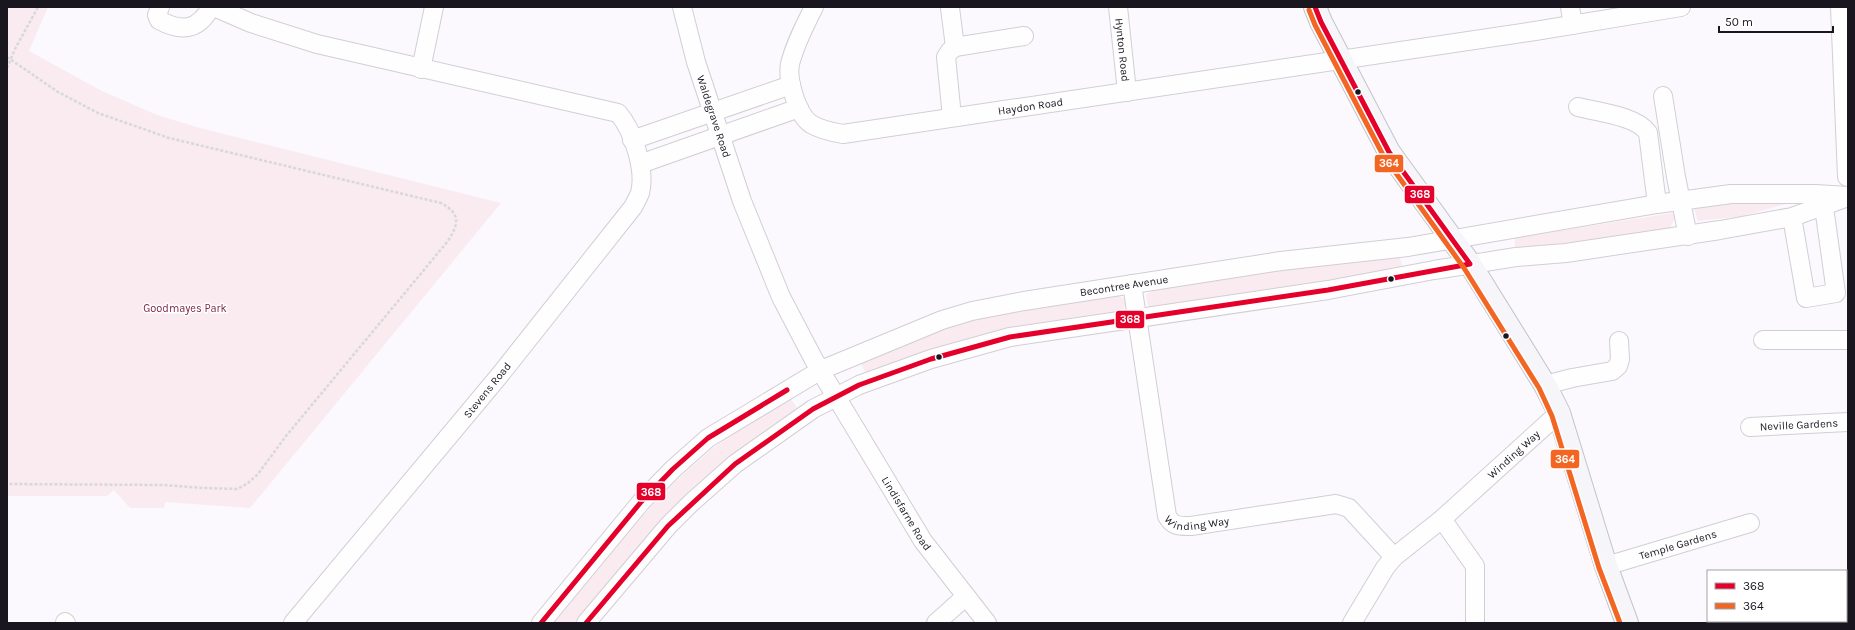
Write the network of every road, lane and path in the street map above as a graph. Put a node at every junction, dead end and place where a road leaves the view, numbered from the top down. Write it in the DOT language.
graph roads {
  1 [pos="38,7"];
  2 [pos="160,7"];
  3 [pos="213,7"];
  4 [pos="434,7"];
  5 [pos="682,7"];
  6 [pos="814,7"];
  7 [pos="1118,7"];
  8 [pos="1315,7"];
  9 [pos="1570,7"];
  10 [pos="1681,7"];
  11 [pos="1840,7"];
  12 [pos="950,8"];
  13 [pos="1573,25"];
  14 [pos="1024,36"];
  15 [pos="955,47"];
  16 [pos="7,57"];
  17 [pos="10,59"];
  18 [pos="1340,60"];
  19 [pos="7,68"];
  20 [pos="421,68"];
  21 [pos="791,84"];
  22 [pos="1127,92"];
  23 [pos="1663,96"];
  24 [pos="1578,107"];
  25 [pos="799,108"];
  26 [pos="713,112"];
  27 [pos="952,117"];
  28 [pos="721,135"];
  29 [pos="632,140"];
  30 [pos="640,164"];
  31 [pos="1847,177"];
  32 [pos="1848,196"];
  33 [pos="1681,201"];
  34 [pos="1819,201"];
  35 [pos="1656,204"];
  36 [pos="1792,217"];
  37 [pos="1688,236"];
  38 [pos="1451,240"];
  39 [pos="1470,264"];
  40 [pos="1132,284"];
  41 [pos="1138,318"];
  42 [pos="1763,340"];
  43 [pos="1848,340"];
  44 [pos="1620,341"];
  45 [pos="821,370"];
  46 [pos="1546,385"];
  47 [pos="836,397"];
  48 [pos="1559,413"];
  49 [pos="1848,422"];
  50 [pos="1750,427"];
  51 [pos="7,484"];
  52 [pos="1442,519"];
  53 [pos="1750,523"];
  54 [pos="1394,557"];
  55 [pos="1606,566"];
  56 [pos="965,597"];
  57 [pos="293,623"];
  58 [pos="541,623"];
  59 [pos="586,623"];
  60 [pos="936,623"];
  61 [pos="987,623"];
  62 [pos="1352,623"];
  63 [pos="1475,623"];
  64 [pos="1627,623"];
  1 -- 17 [label="path"];
  2 -- 3 [label="street"];
  3 -- 20 [label="street, Stevens Road"];
  4 -- 20 [label="street"];
  5 -- 26 [label="street, Waldegrave Road"];
  6 -- 21 [label="street"];
  7 -- 22 [label="street, Hynton Road"];
  8 -- 18 [label="main road"];
  9 -- 13 [label="street"];
  10 -- 13 [label="street, Haydon Road"];
  11 -- 31 [label="street"];
  12 -- 15 [label="street"];
  13 -- 18 [label="street, Haydon Road"];
  14 -- 15 [label="street"];
  15 -- 27 [label="street"];
  16 -- 17 [label="path"];
  17 -- 19 [label="path"];
  17 -- 51 [label="path"];
  18 -- 22 [label="street, Haydon Road"];
  18 -- 38 [label="main road"];
  20 -- 29 [label="street, Stevens Road"];
  21 -- 25 [label="street"];
  21 -- 26 [label="street"];
  22 -- 27 [label="street, Haydon Road"];
  23 -- 33 [label="street"];
  24 -- 35 [label="street"];
  25 -- 27 [label="street, Haydon Road"];
  25 -- 28 [label="street"];
  26 -- 28 [label="street, Waldegrave Road"];
  26 -- 29 [label="street"];
  28 -- 30 [label="street"];
  28 -- 45 [label="street, Waldegrave Road"];
  29 -- 30 [label="street, Stevens Road"];
  30 -- 57 [label="street, Stevens Road"];
  31 -- 34 [label="street, Becontree Avenue"];
  32 -- 34 [label="street, Becontree Avenue"];
  33 -- 34 [label="street, Becontree Avenue"];
  33 -- 35 [label="street, Becontree Avenue"];
  33 -- 37 [label="street"];
  34 -- 36 [label="street, Becontree Avenue"];
  34 -- 36 [label="street"];
  35 -- 38 [label="street, Becontree Avenue"];
  36 -- 37 [label="street, Becontree Avenue"];
  37 -- 39 [label="street, Becontree Avenue"];
  38 -- 39 [label="main road"];
  38 -- 40 [label="street, Becontree Avenue"];
  39 -- 41 [label="street, Becontree Avenue"];
  39 -- 46 [label="main road"];
  40 -- 41 [label="street, Winding Way"];
  40 -- 45 [label="street, Becontree Avenue"];
  41 -- 47 [label="street, Becontree Avenue"];
  41 -- 54 [label="street, Winding Way"];
  42 -- 43 [label="street"];
  44 -- 46 [label="street"];
  45 -- 47 [label="street, Waldegrave Road"];
  45 -- 58 [label="street, Becontree Avenue"];
  46 -- 48 [label="main road"];
  47 -- 56 [label="street, Lindisfarne Road"];
  47 -- 59 [label="street, Becontree Avenue"];
  48 -- 52 [label="street, Winding Way"];
  48 -- 55 [label="main road"];
  49 -- 50 [label="street, Neville Gardens"];
  52 -- 54 [label="street, Winding Way"];
  52 -- 63 [label="street"];
  53 -- 55 [label="street, Temple Gardens"];
  54 -- 62 [label="street, Winding Way"];
  55 -- 64 [label="main road"];
  56 -- 60 [label="street"];
  56 -- 61 [label="street, Lindisfarne Road"];
}
